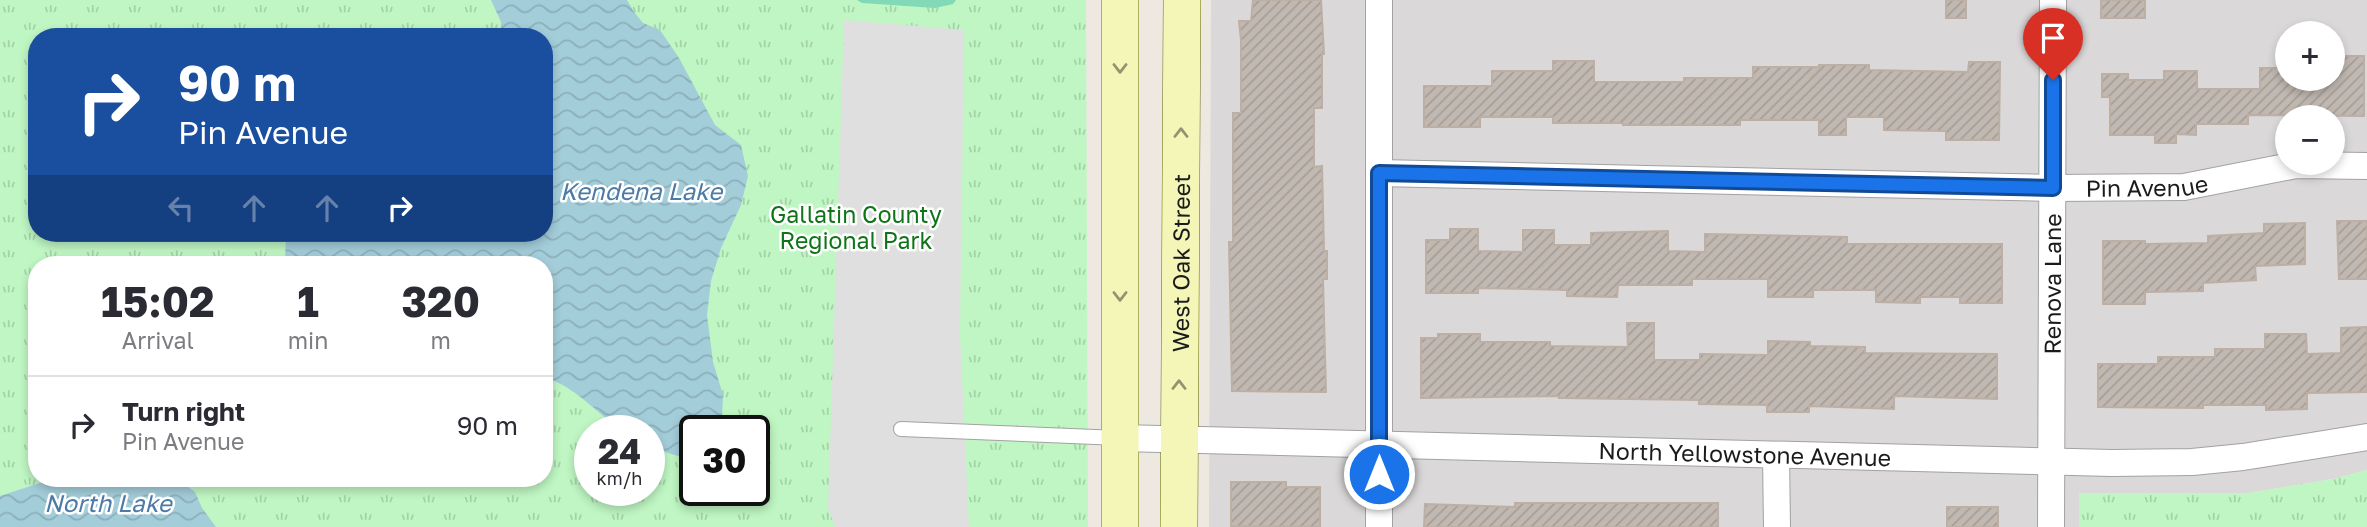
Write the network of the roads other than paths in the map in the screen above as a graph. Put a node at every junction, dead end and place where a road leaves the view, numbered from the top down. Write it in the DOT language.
graph roads {
  1 [pos="1120,0"];
  2 [pos="1182,0"];
  3 [pos="1379,0"];
  4 [pos="2053,0"];
  5 [pos="2367,166"];
  6 [pos="1379,173"];
  7 [pos="2053,188"];
  8 [pos="901,429"];
  9 [pos="2367,437"];
  10 [pos="1120,439"];
  11 [pos="1179,441"];
  12 [pos="1379,446"];
  13 [pos="1776,455"];
  14 [pos="2052,462"];
  15 [pos="1120,527"];
  16 [pos="1179,527"];
  17 [pos="1379,527"];
  18 [pos="1777,527"];
  19 [pos="2051,527"];
  1 -- 10 [label="main road, one-way"];
  11 -- 2 [label="main road, West Oak Street, one-way"];
  3 -- 6 [label="street"];
  4 -- 7 [label="street, Renova Lane"];
  5 -- 7 [label="street, Pin Avenue"];
  6 -- 7 [label="street, Pin Avenue"];
  6 -- 12 [label="street"];
  7 -- 14 [label="street, Renova Lane"];
  8 -- 10 [label="lane"];
  9 -- 14 [label="street, North Yellowstone Avenue"];
  10 -- 11 [label="street, North Yellowstone Avenue"];
  10 -- 15 [label="main road"];
  11 -- 12 [label="street, North Yellowstone Avenue"];
  11 -- 16 [label="main road, West Oak Street"];
  12 -- 13 [label="street, North Yellowstone Avenue"];
  12 -- 17 [label="street"];
  13 -- 14 [label="street, North Yellowstone Avenue"];
  13 -- 18 [label="street"];
  14 -- 19 [label="street, Renova Lane"];
}
